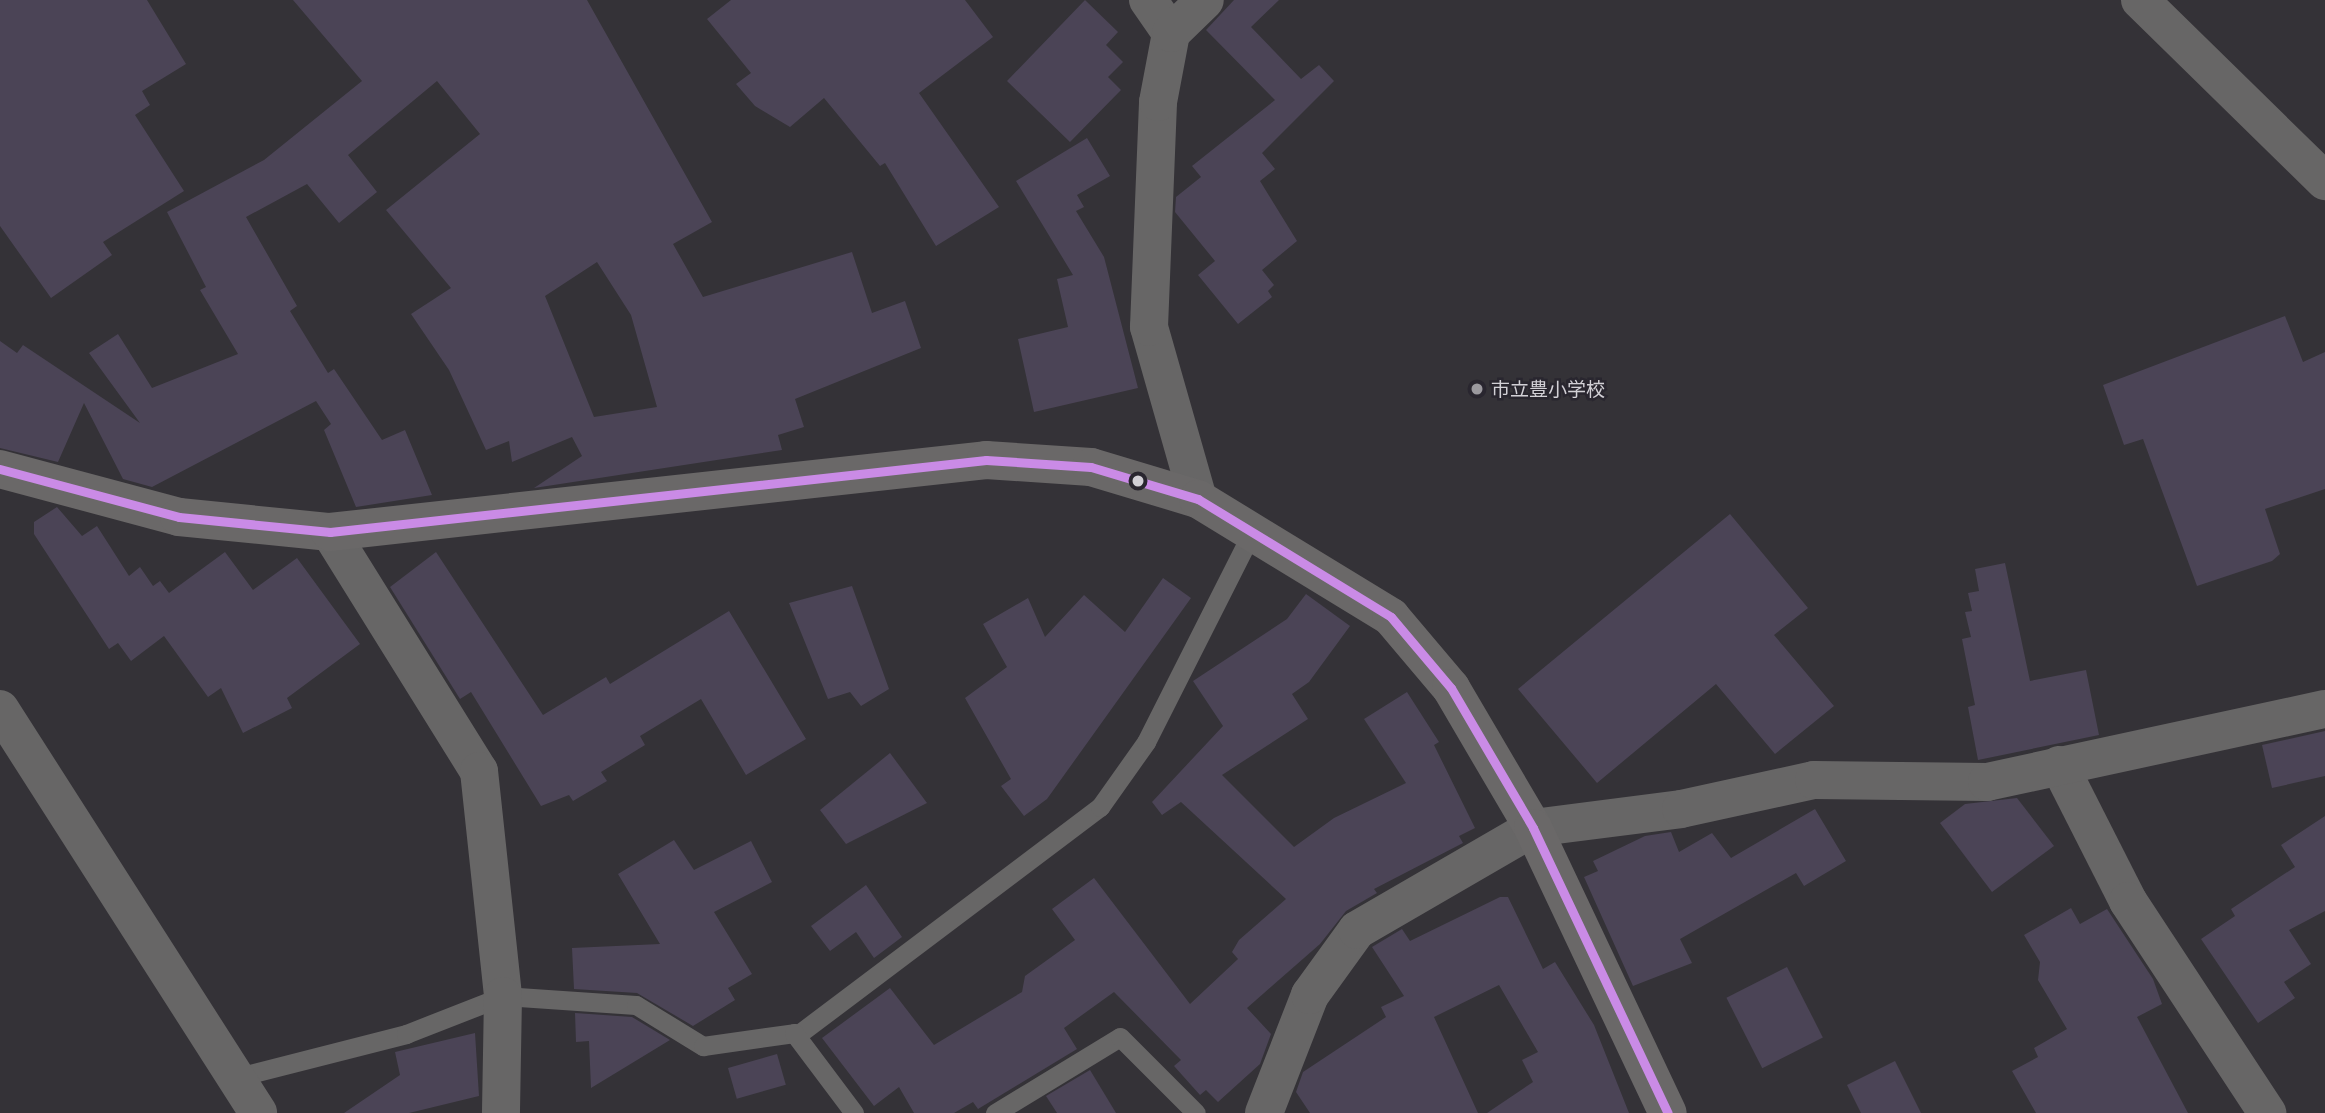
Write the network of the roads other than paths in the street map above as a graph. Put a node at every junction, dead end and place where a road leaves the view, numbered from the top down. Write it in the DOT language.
graph roads {
  1 [pos="1148,0"];
  2 [pos="1205,0"];
  3 [pos="2140,0"];
  4 [pos="1171,33"];
  5 [pos="2325,181"];
  6 [pos="0,469"];
  7 [pos="1198,499"];
  8 [pos="1253,530"];
  9 [pos="330,532"];
  10 [pos="0,709"];
  11 [pos="2325,709"];
  12 [pos="2059,765"];
  13 [pos="1533,828"];
  14 [pos="503,996"];
  15 [pos="796,1036"];
  16 [pos="234,1078"];
  17 [pos="258,1113"];
  18 [pos="501,1113"];
  19 [pos="854,1113"];
  20 [pos="995,1113"];
  21 [pos="1196,1113"];
  22 [pos="1264,1113"];
  23 [pos="1668,1113"];
  24 [pos="2267,1113"];
  1 -- 4 [label="street"];
  2 -- 4 [label="street"];
  3 -- 5 [label="street"];
  4 -- 7 [label="street"];
  6 -- 9 [label="street"];
  7 -- 8 [label="street"];
  7 -- 9 [label="street"];
  8 -- 13 [label="street"];
  8 -- 15 [label="lane"];
  9 -- 14 [label="street"];
  10 -- 16 [label="street"];
  11 -- 12 [label="street"];
  12 -- 13 [label="street"];
  12 -- 24 [label="street"];
  13 -- 22 [label="street"];
  13 -- 23 [label="street"];
  14 -- 15 [label="lane"];
  14 -- 16 [label="lane"];
  14 -- 18 [label="street"];
  15 -- 19 [label="lane"];
  16 -- 17 [label="street"];
  20 -- 21 [label="lane"];
}
